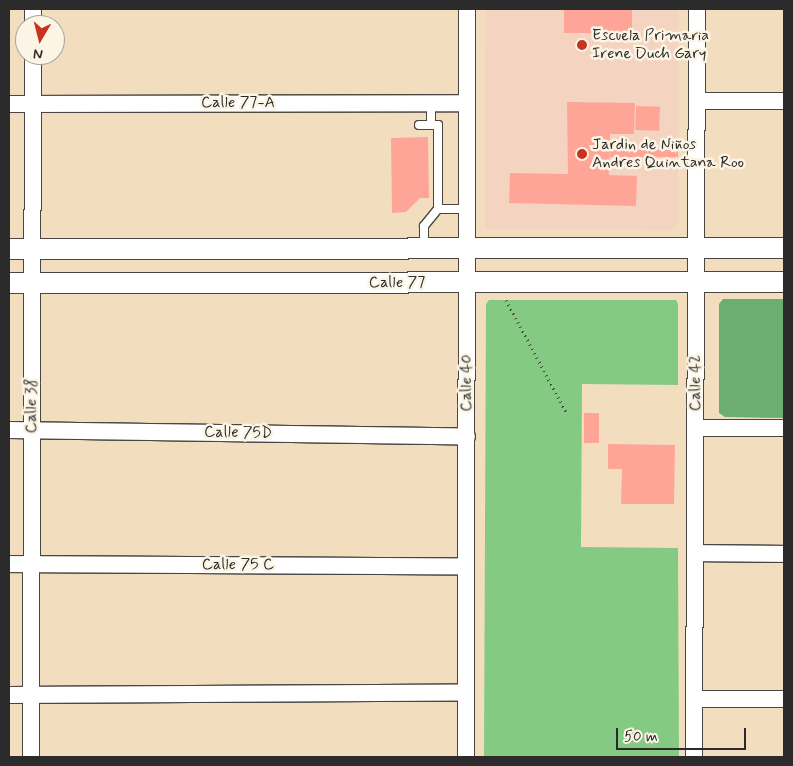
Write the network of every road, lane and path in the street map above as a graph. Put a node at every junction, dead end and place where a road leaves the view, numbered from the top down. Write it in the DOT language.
graph roads {
  1 [pos="467,9"];
  2 [pos="697,9"];
  3 [pos="33,65"];
  4 [pos="697,100"];
  5 [pos="784,100"];
  6 [pos="430,103"];
  7 [pos="467,103"];
  8 [pos="9,104"];
  9 [pos="33,104"];
  10 [pos="419,125"];
  11 [pos="431,125"];
  12 [pos="467,208"];
  13 [pos="438,209"];
  14 [pos="784,248"];
  15 [pos="424,249"];
  16 [pos="467,249"];
  17 [pos="696,249"];
  18 [pos="9,250"];
  19 [pos="32,250"];
  20 [pos="696,282"];
  21 [pos="784,282"];
  22 [pos="9,283"];
  23 [pos="32,283"];
  24 [pos="467,283"];
  25 [pos="503,295"];
  26 [pos="567,414"];
  27 [pos="695,428"];
  28 [pos="784,428"];
  29 [pos="9,430"];
  30 [pos="32,430"];
  31 [pos="467,436"];
  32 [pos="695,553"];
  33 [pos="784,554"];
  34 [pos="9,564"];
  35 [pos="31,564"];
  36 [pos="466,566"];
  37 [pos="466,693"];
  38 [pos="9,695"];
  39 [pos="31,696"];
  40 [pos="694,699"];
  41 [pos="784,699"];
  42 [pos="31,757"];
  43 [pos="466,757"];
  44 [pos="694,757"];
  1 -- 7 [label="street, Calle 40"];
  2 -- 4 [label="street, Calle 42"];
  3 -- 9 [label="street, Calle 38"];
  4 -- 5 [label="street"];
  4 -- 17 [label="street, Calle 42"];
  6 -- 7 [label="street, Calle 77-A"];
  6 -- 9 [label="street, Calle 77-A"];
  6 -- 11 [label="lane"];
  7 -- 12 [label="street, Calle 40"];
  8 -- 9 [label="street, Calle 77-A"];
  9 -- 19 [label="street, Calle 38"];
  10 -- 11 [label="lane"];
  11 -- 13 [label="lane"];
  12 -- 13 [label="lane"];
  12 -- 16 [label="street, Calle 40"];
  13 -- 15 [label="lane"];
  14 -- 17 [label="street"];
  15 -- 16 [label="street"];
  15 -- 19 [label="street"];
  16 -- 17 [label="street"];
  16 -- 24 [label="street, Calle 40"];
  17 -- 20 [label="street, Calle 42"];
  18 -- 19 [label="street"];
  19 -- 23 [label="street, Calle 38"];
  20 -- 21 [label="street, Calle 77"];
  20 -- 24 [label="street, Calle 77"];
  20 -- 27 [label="street, Calle 42"];
  22 -- 23 [label="street, Calle 77"];
  23 -- 24 [label="street, Calle 77"];
  23 -- 30 [label="street, Calle 38"];
  24 -- 31 [label="street, Calle 40"];
  25 -- 26 [label="path"];
  27 -- 28 [label="street"];
  27 -- 32 [label="street, Calle 42"];
  29 -- 30 [label="street, Calle 75D"];
  30 -- 31 [label="street, Calle 75D"];
  30 -- 35 [label="street, Calle 38"];
  31 -- 36 [label="street, Calle 40"];
  32 -- 33 [label="street"];
  32 -- 40 [label="street, Calle 42"];
  34 -- 35 [label="street, Calle 75 C"];
  35 -- 36 [label="street, Calle 75 C"];
  35 -- 39 [label="street, Calle 38"];
  36 -- 37 [label="street, Calle 40"];
  37 -- 39 [label="street"];
  37 -- 43 [label="street, Calle 40"];
  38 -- 39 [label="street"];
  39 -- 42 [label="street, Calle 38"];
  40 -- 41 [label="street"];
  40 -- 44 [label="street, Calle 42"];
}
